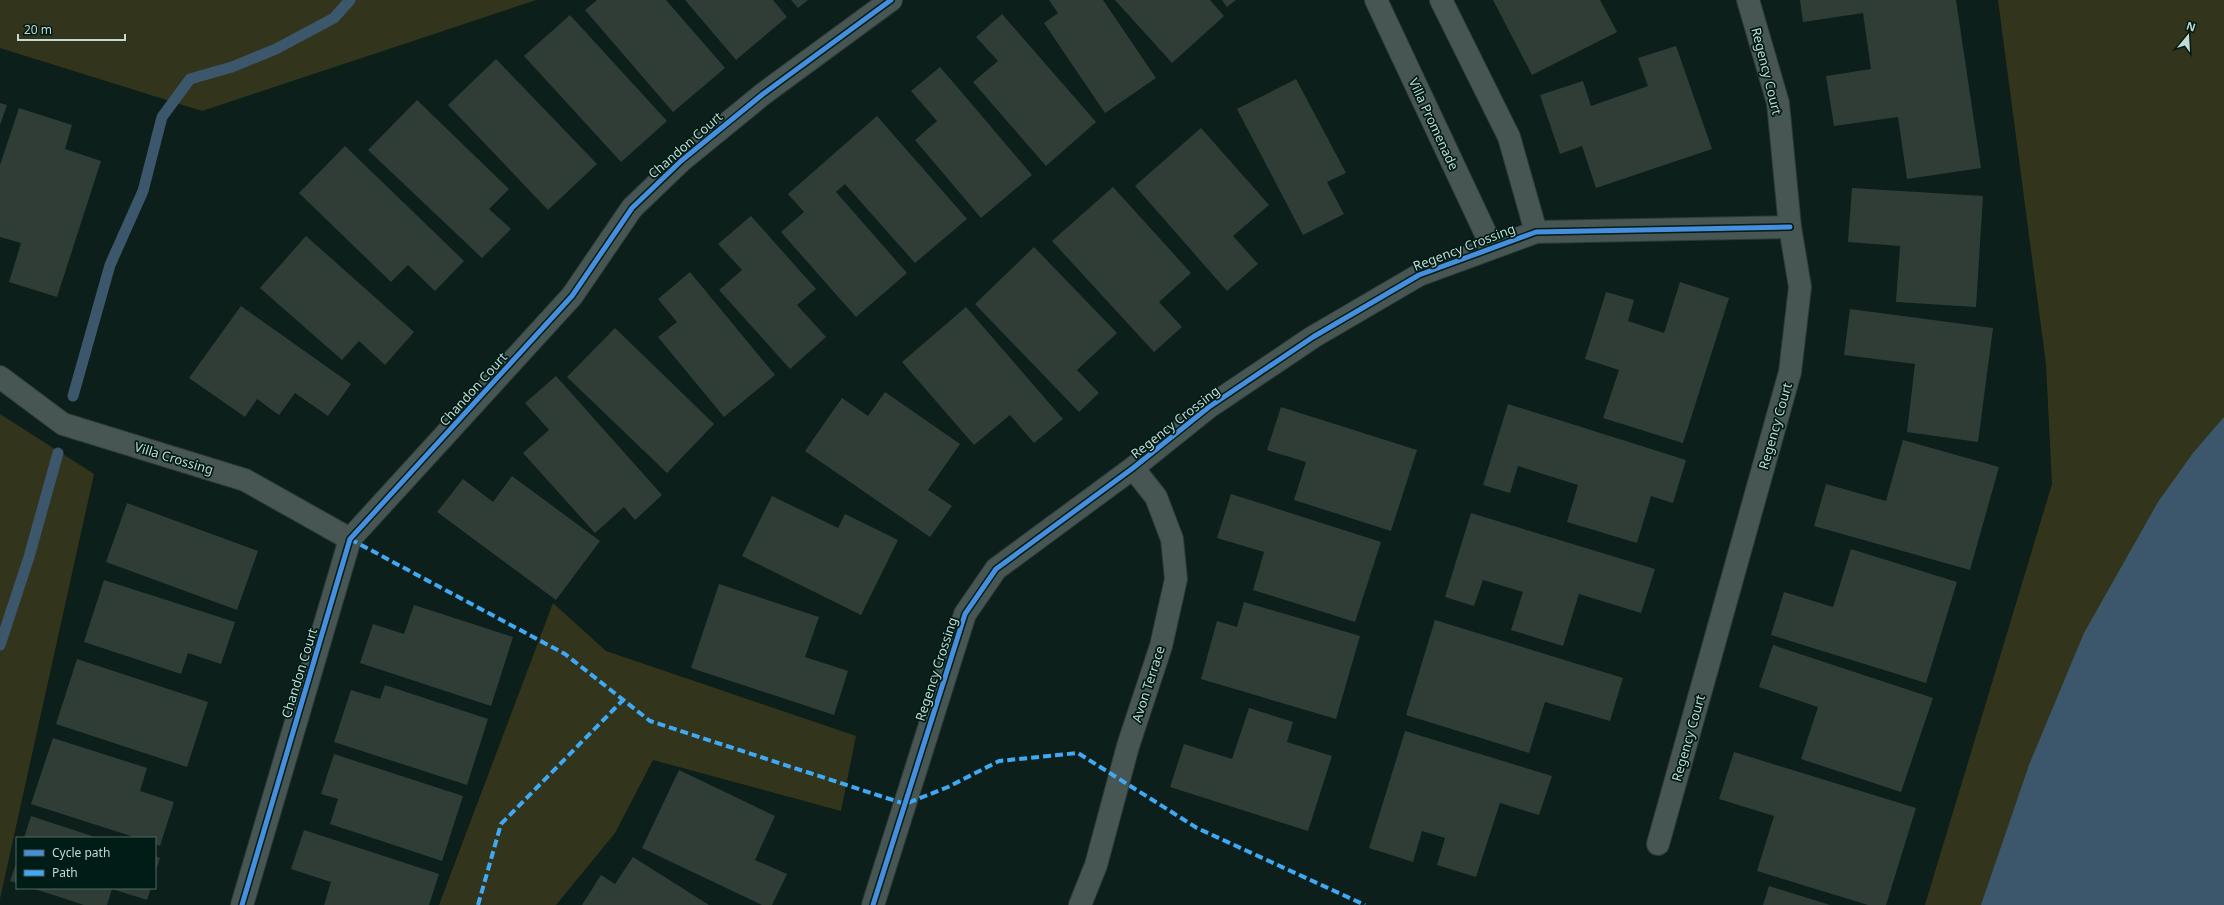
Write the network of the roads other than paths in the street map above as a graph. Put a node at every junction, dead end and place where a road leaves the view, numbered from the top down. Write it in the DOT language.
graph roads {
  1 [pos="891,0"];
  2 [pos="1376,0"];
  3 [pos="1440,0"];
  4 [pos="1748,0"];
  5 [pos="1790,227"];
  6 [pos="1536,232"];
  7 [pos="1492,247"];
  8 [pos="0,377"];
  9 [pos="1133,468"];
  10 [pos="350,540"];
  11 [pos="1658,844"];
  12 [pos="242,905"];
  13 [pos="873,905"];
  14 [pos="1080,905"];
  1 -- 10 [label="street, Chandon Court"];
  2 -- 7 [label="street, Villa Promenade"];
  3 -- 6 [label="street"];
  4 -- 5 [label="street, Regency Court"];
  5 -- 6 [label="street, Regency Crossing"];
  5 -- 11 [label="street, Regency Court"];
  6 -- 7 [label="street, Regency Crossing"];
  7 -- 9 [label="street, Regency Crossing"];
  8 -- 10 [label="street, Villa Crossing"];
  9 -- 13 [label="street, Regency Crossing"];
  9 -- 14 [label="street, Avon Terrace"];
  10 -- 12 [label="street, Chandon Court"];
}
